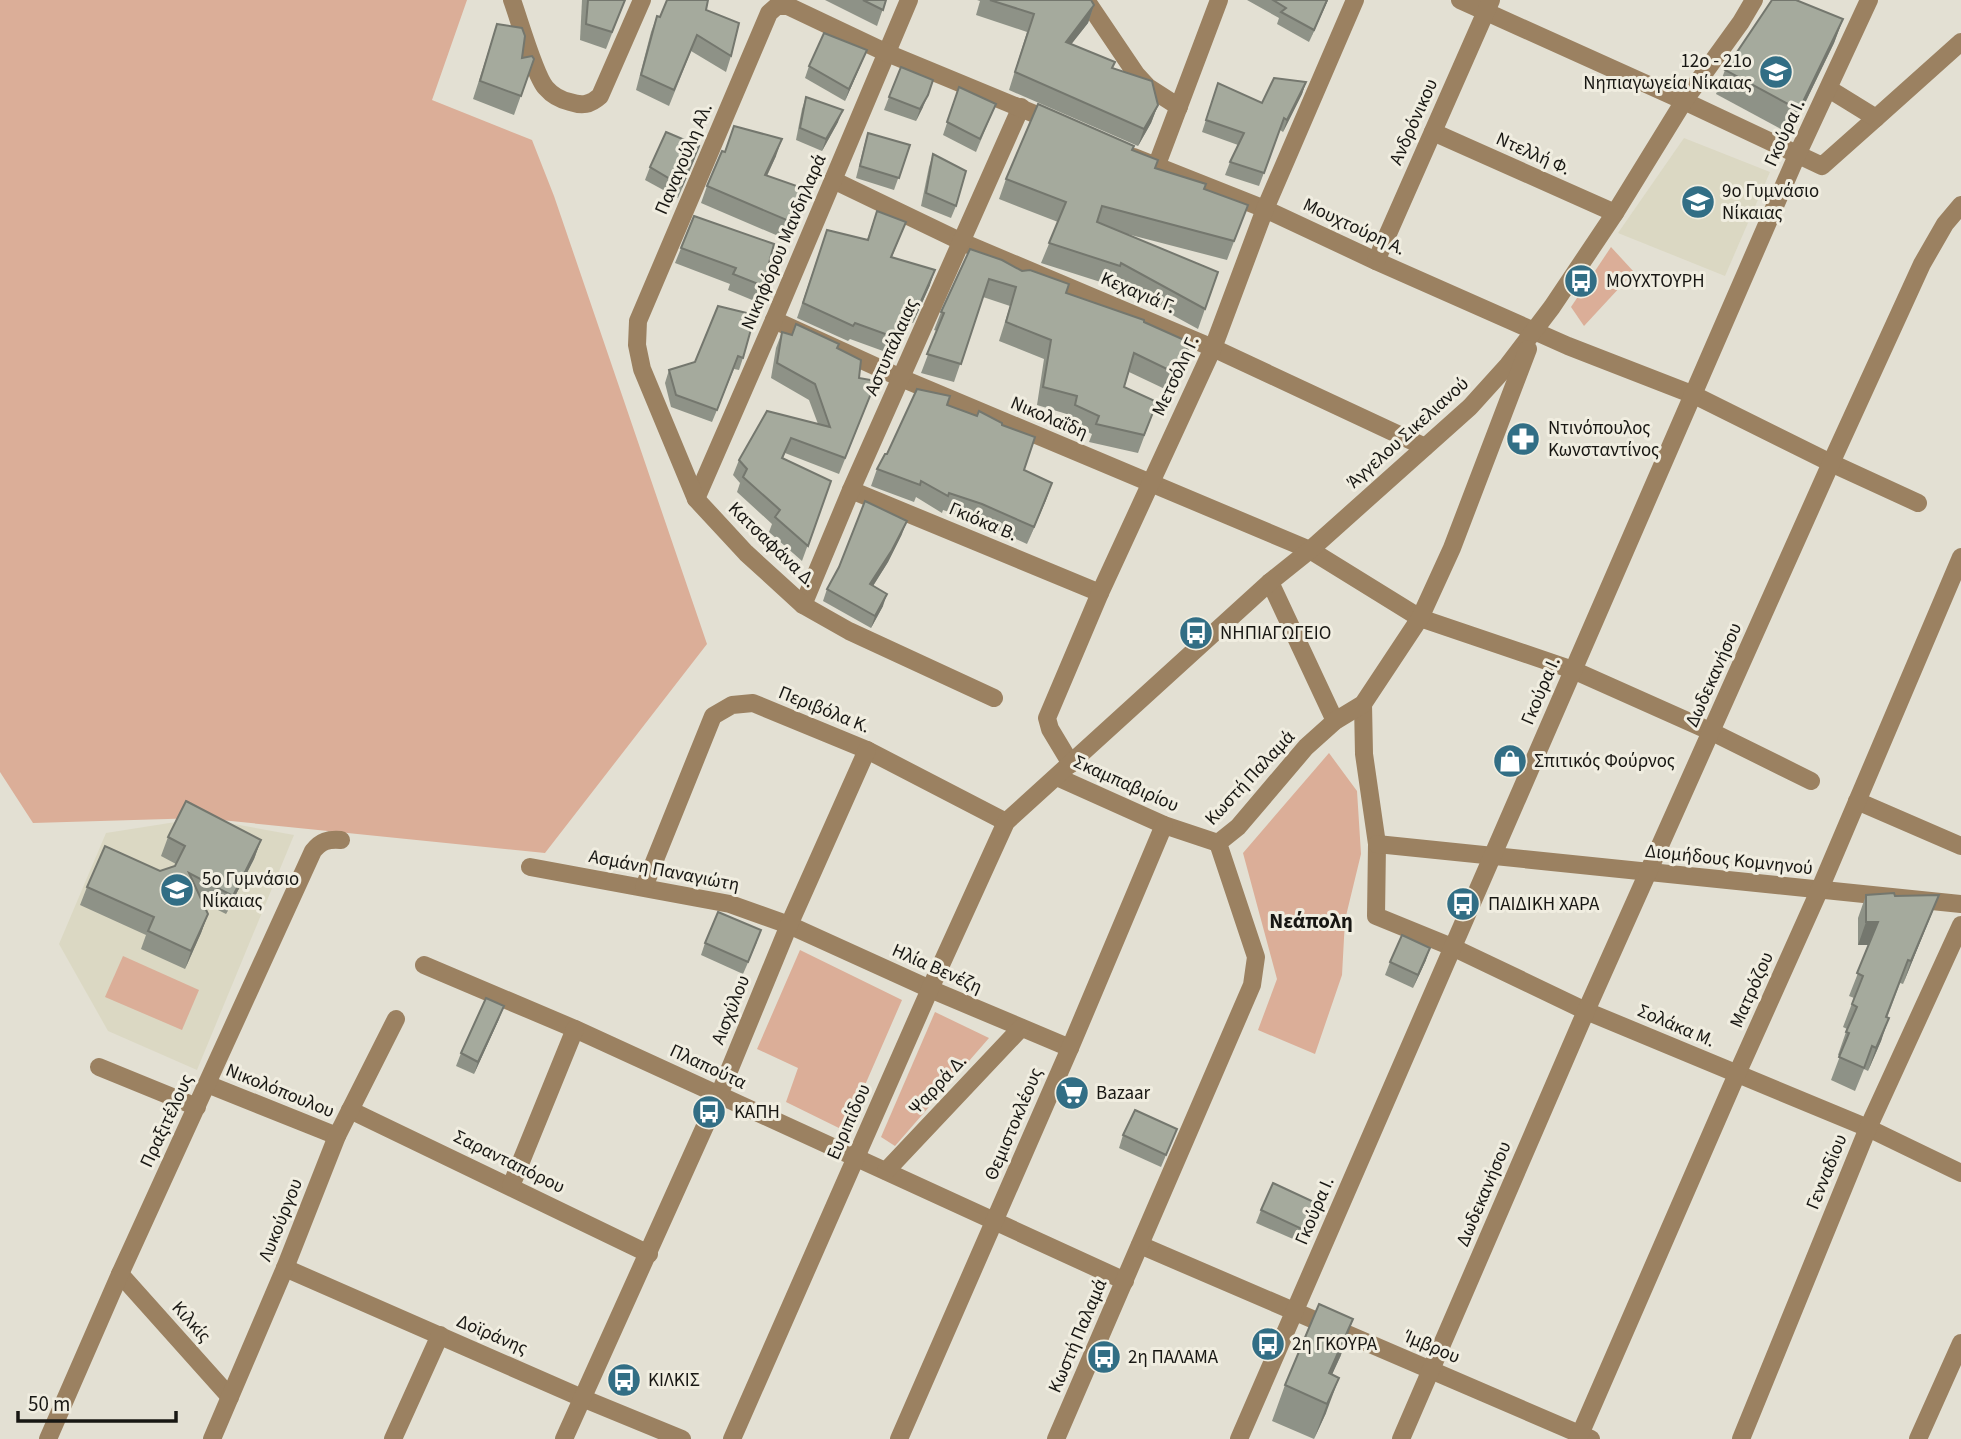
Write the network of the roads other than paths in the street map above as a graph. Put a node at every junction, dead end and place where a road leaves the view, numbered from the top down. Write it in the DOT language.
graph roads {
  1 [pos="512,0"];
  2 [pos="642,0"];
  3 [pos="909,0"];
  4 [pos="1087,0"];
  5 [pos="1219,0"];
  6 [pos="1355,0"];
  7 [pos="1460,0"];
  8 [pos="1754,0"];
  9 [pos="1869,0"];
  10 [pos="1489,6"];
  11 [pos="1961,42"];
  12 [pos="887,52"];
  13 [pos="1829,89"];
  14 [pos="1684,101"];
  15 [pos="1021,107"];
  16 [pos="1179,107"];
  17 [pos="1876,118"];
  18 [pos="1070,129"];
  19 [pos="1433,132"];
  20 [pos="1119,150"];
  21 [pos="1798,153"];
  22 [pos="1156,166"];
  23 [pos="833,180"];
  24 [pos="1961,205"];
  25 [pos="1265,209"];
  26 [pos="1615,213"];
  27 [pos="1953,227"];
  28 [pos="962,242"];
  29 [pos="1376,261"];
  30 [pos="774,320"];
  31 [pos="639,321"];
  32 [pos="1535,332"];
  33 [pos="1213,348"];
  34 [pos="901,378"];
  35 [pos="1694,395"];
  36 [pos="1425,447"];
  37 [pos="1831,463"];
  38 [pos="1150,484"];
  39 [pos="851,490"];
  40 [pos="696,499"];
  41 [pos="1918,503"];
  42 [pos="1310,550"];
  43 [pos="1961,557"];
  44 [pos="1270,582"];
  45 [pos="1100,593"];
  46 [pos="803,605"];
  47 [pos="1420,618"];
  48 [pos="1573,670"];
  49 [pos="994,698"];
  50 [pos="1363,704"];
  51 [pos="1335,721"];
  52 [pos="1712,732"];
  53 [pos="867,750"];
  54 [pos="1071,764"];
  55 [pos="1057,777"];
  56 [pos="1811,781"];
  57 [pos="1857,801"];
  58 [pos="1006,822"];
  59 [pos="1164,825"];
  60 [pos="341,840"];
  61 [pos="1217,843"];
  62 [pos="1377,844"];
  63 [pos="1961,846"];
  64 [pos="1492,857"];
  65 [pos="530,867"];
  66 [pos="1647,873"];
  67 [pos="644,887"];
  68 [pos="1819,891"];
  69 [pos="1961,904"];
  70 [pos="789,925"];
  71 [pos="1961,925"];
  72 [pos="1452,947"];
  73 [pos="424,965"];
  74 [pos="930,989"];
  75 [pos="1586,1011"];
  76 [pos="396,1019"];
  77 [pos="1021,1028"];
  78 [pos="575,1029"];
  79 [pos="1070,1048"];
  80 [pos="99,1067"];
  81 [pos="1737,1074"];
  82 [pos="207,1084"];
  83 [pos="719,1095"];
  84 [pos="197,1107"];
  85 [pos="351,1110"];
  86 [pos="1868,1128"];
  87 [pos="337,1136"];
  88 [pos="856,1158"];
  89 [pos="886,1171"];
  90 [pos="1961,1173"];
  91 [pos="511,1186"];
  92 [pos="995,1221"];
  93 [pos="1140,1245"];
  94 [pos="649,1254"];
  95 [pos="285,1268"];
  96 [pos="120,1274"];
  97 [pos="1125,1280"];
  98 [pos="1294,1312"];
  99 [pos="440,1335"];
  100 [pos="1961,1343"];
  101 [pos="1432,1369"];
  102 [pos="230,1397"];
  103 [pos="582,1398"];
  104 [pos="1583,1437"];
  105 [pos="48,1439"];
  106 [pos="212,1439"];
  107 [pos="393,1439"];
  108 [pos="564,1439"];
  109 [pos="682,1439"];
  110 [pos="732,1439"];
  111 [pos="899,1439"];
  112 [pos="1056,1439"];
  113 [pos="1239,1439"];
  114 [pos="1401,1439"];
  115 [pos="1741,1439"];
  116 [pos="1919,1439"];
  1 -- 2 [label="street"];
  3 -- 12 [label="street, Νικηφόρου Μανδηλαρά"];
  4 -- 16 [label="street"];
  5 -- 16 [label="street"];
  6 -- 25 [label="street, Μετσόλη Γ."];
  7 -- 10 [label="street"];
  8 -- 14 [label="street, Άγγελου Σικελιανού"];
  9 -- 13 [label="street, Γκούρα Ι."];
  10 -- 14 [label="street"];
  10 -- 19 [label="street, Ανδρόνικου"];
  11 -- 17 [label="street"];
  12 -- 15 [label="street"];
  12 -- 23 [label="street, Νικηφόρου Μανδηλαρά"];
  12 -- 31 [label="street, Παναγούλη Αλ."];
  13 -- 17 [label="street"];
  13 -- 21 [label="street, Γκούρα Ι."];
  14 -- 21 [label="street"];
  14 -- 26 [label="street, Άγγελου Σικελιανού"];
  15 -- 18 [label="street"];
  15 -- 28 [label="street, Αστυπάλαιας"];
  16 -- 22 [label="street"];
  17 -- 21 [label="street"];
  19 -- 26 [label="street, Ντελλή Φ."];
  19 -- 29 [label="street, Ανδρόνικου"];
  20 -- 22 [label="street, Μουχτούρη Α."];
  21 -- 35 [label="street, Γκούρα Ι."];
  22 -- 25 [label="street, Μουχτούρη Α."];
  23 -- 28 [label="street, Κεχαγιά Γ."];
  23 -- 30 [label="street, Νικηφόρου Μανδηλαρά"];
  24 -- 27 [label="street, Δωδεκανήσου"];
  25 -- 29 [label="street, Μουχτούρη Α."];
  25 -- 33 [label="street, Μετσόλη Γ."];
  26 -- 32 [label="street, Άγγελου Σικελιανού"];
  27 -- 37 [label="street, Δωδεκανήσου"];
  28 -- 33 [label="street, Κεχαγιά Γ."];
  28 -- 34 [label="street, Αστυπάλαιας"];
  29 -- 32 [label="street, Μουχτούρη Α."];
  30 -- 34 [label="street, Νικολαΐδη"];
  30 -- 40 [label="street, Νικηφόρου Μανδηλαρά"];
  31 -- 40 [label="street, Κατσαφάνα Δ."];
  32 -- 35 [label="street, Μουχτούρη Α."];
  32 -- 36 [label="street, Άγγελου Σικελιανού"];
  32 -- 47 [label="street, Κωστή Παλαμά"];
  33 -- 36 [label="street, Κεχαγιά Γ."];
  33 -- 38 [label="street, Μετσόλη Γ."];
  34 -- 38 [label="street, Νικολαΐδη"];
  34 -- 39 [label="street, Αστυπάλαιας"];
  35 -- 37 [label="street, Μουχτούρη Α."];
  35 -- 48 [label="street, Γκούρα Ι."];
  36 -- 42 [label="street, Άγγελου Σικελιανού"];
  37 -- 41 [label="street, Μουχτούρη Α."];
  37 -- 52 [label="street, Δωδεκανήσου"];
  38 -- 42 [label="street, Νικολαΐδη"];
  38 -- 45 [label="street, Μετσόλη Γ."];
  39 -- 45 [label="street, Γκιόκα Β."];
  39 -- 46 [label="street, Αστυπάλαιας"];
  40 -- 46 [label="street, Κατσαφάνα Δ."];
  42 -- 44 [label="street, Άγγελου Σικελιανού"];
  42 -- 47 [label="street, Νικολαΐδη"];
  43 -- 57 [label="street, Ματρόζου"];
  44 -- 51 [label="street"];
  44 -- 54 [label="street, Άγγελου Σικελιανού"];
  45 -- 54 [label="street, Μετσόλη Γ."];
  46 -- 49 [label="street, Κατσαφάνα Δ."];
  47 -- 48 [label="street, Νικολαΐδη"];
  47 -- 50 [label="street, Κωστή Παλαμά"];
  48 -- 52 [label="street, Νικολαΐδη"];
  48 -- 64 [label="street, Γκούρα Ι."];
  50 -- 51 [label="street, Κωστή Παλαμά"];
  50 -- 62 [label="street"];
  51 -- 61 [label="street, Κωστή Παλαμά"];
  52 -- 56 [label="street, Νικολαΐδη"];
  52 -- 66 [label="street, Δωδεκανήσου"];
  53 -- 58 [label="street, Περιβόλα Κ."];
  53 -- 67 [label="street, Περιβόλα Κ."];
  53 -- 70 [label="street, Αισχύλου"];
  54 -- 55 [label="street, Άγγελου Σικελιανού"];
  55 -- 58 [label="street, Άγγελου Σικελιανού"];
  55 -- 59 [label="street, Σκαμπαβιρίου"];
  57 -- 63 [label="street"];
  57 -- 68 [label="street, Ματρόζου"];
  58 -- 74 [label="street, Ευριπίδου"];
  59 -- 61 [label="street, Σκαμπαβιρίου"];
  59 -- 79 [label="street, Θεμιστοκλέους"];
  60 -- 82 [label="street, Πραξιτέλους"];
  61 -- 93 [label="street, Κωστή Παλαμά"];
  62 -- 64 [label="street"];
  62 -- 72 [label="street, Σολάκα Μ."];
  64 -- 66 [label="street, Διομήδους Κομνηνού"];
  64 -- 72 [label="street, Γκούρα Ι."];
  65 -- 67 [label="street, Ασμάνη Παναγιώτη"];
  66 -- 68 [label="street, Διομήδους Κομνηνού"];
  66 -- 75 [label="street, Δωδεκανήσου"];
  67 -- 70 [label="street, Ασμάνη Παναγιώτη"];
  68 -- 69 [label="street, Διομήδους Κομνηνού"];
  68 -- 81 [label="street, Ματρόζου"];
  70 -- 74 [label="street, Ηλία Βενέζη"];
  70 -- 83 [label="street, Αισχύλου"];
  71 -- 86 [label="street, Γενναδίου"];
  72 -- 75 [label="street, Σολάκα Μ."];
  72 -- 98 [label="street, Γκούρα Ι."];
  73 -- 78 [label="street, Πλαπούτα"];
  74 -- 77 [label="street, Ηλία Βενέζη"];
  74 -- 88 [label="street, Ευριπίδου"];
  75 -- 81 [label="street, Σολάκα Μ."];
  75 -- 101 [label="street, Δωδεκανήσου"];
  76 -- 85 [label="street, Λυκούργου"];
  77 -- 79 [label="street, Ηλία Βενέζη"];
  77 -- 89 [label="street, Ψαρρά Δ."];
  78 -- 83 [label="street, Πλαπούτα"];
  78 -- 91 [label="street"];
  79 -- 92 [label="street, Θεμιστοκλέους"];
  80 -- 84 [label="street"];
  81 -- 86 [label="street, Σολάκα Μ."];
  81 -- 104 [label="street, Ματρόζου"];
  82 -- 84 [label="street, Πραξιτέλους"];
  82 -- 87 [label="street, Νικολόπουλου"];
  83 -- 88 [label="street, Πλαπούτα"];
  83 -- 94 [label="street, Αισχύλου"];
  84 -- 96 [label="street, Πραξιτέλους"];
  85 -- 87 [label="street, Λυκούργου"];
  85 -- 91 [label="street, Σαρανταπόρου"];
  86 -- 90 [label="street, Σολάκα Μ."];
  86 -- 115 [label="street, Γενναδίου"];
  87 -- 95 [label="street, Λυκούργου"];
  88 -- 89 [label="street, Πλαπούτα"];
  88 -- 110 [label="street, Ευριπίδου"];
  89 -- 92 [label="street, Πλαπούτα"];
  91 -- 94 [label="street, Σαρανταπόρου"];
  92 -- 97 [label="street, Πλαπούτα"];
  92 -- 111 [label="street, Θεμιστοκλέους"];
  93 -- 97 [label="street, Κωστή Παλαμά"];
  93 -- 98 [label="street, Ίμβρου"];
  94 -- 103 [label="street, Αισχύλου"];
  95 -- 99 [label="street, Δοϊράνης"];
  95 -- 102 [label="street, Λυκούργου"];
  96 -- 102 [label="street, Κιλκίς"];
  96 -- 105 [label="street, Πραξιτέλους"];
  97 -- 112 [label="street, Κωστή Παλαμά"];
  98 -- 101 [label="street, Ίμβρου"];
  98 -- 113 [label="street, Γκούρα Ι."];
  99 -- 103 [label="street, Δοϊράνης"];
  99 -- 107 [label="street"];
  100 -- 116 [label="street"];
  101 -- 104 [label="street, Ίμβρου"];
  101 -- 114 [label="street, Δωδεκανήσου"];
  102 -- 106 [label="street, Λυκούργου"];
  103 -- 108 [label="street, Αισχύλου"];
  103 -- 109 [label="street, Δοϊράνης"];
}
